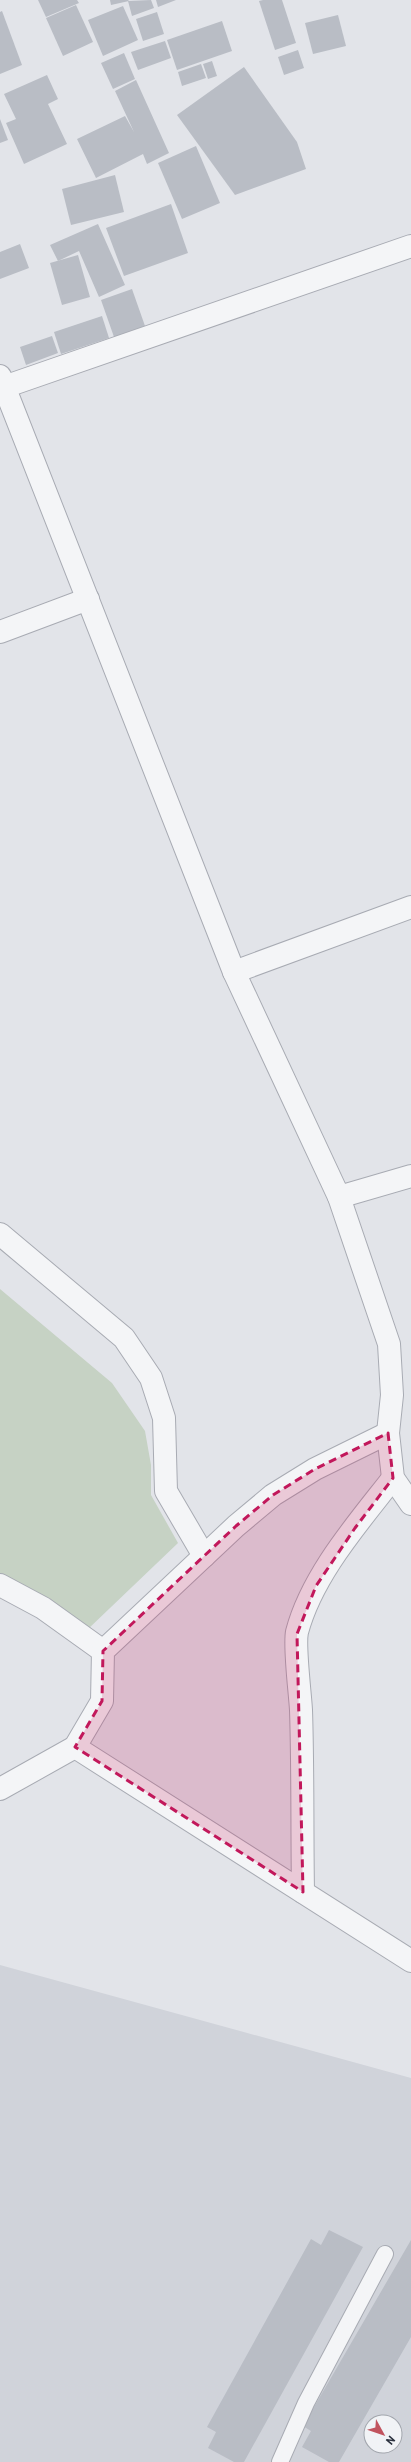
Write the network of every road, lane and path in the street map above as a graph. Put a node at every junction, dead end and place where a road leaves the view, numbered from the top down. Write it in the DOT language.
graph roads {
  1 [pos="411,246"];
  2 [pos="2,381"];
  3 [pos="88,600"];
  4 [pos="0,632"];
  5 [pos="411,907"];
  6 [pos="234,972"];
  7 [pos="411,1176"];
  8 [pos="339,1197"];
  9 [pos="0,1234"];
  10 [pos="388,1433"];
  11 [pos="393,1478"];
  12 [pos="411,1504"];
  13 [pos="204,1556"];
  14 [pos="0,1585"];
  15 [pos="103,1651"];
  16 [pos="75,1747"];
  17 [pos="0,1789"];
  18 [pos="303,1892"];
  19 [pos="411,1961"];
  20 [pos="385,2254"];
  21 [pos="280,2462"];
  1 -- 2 [label="street"];
  2 -- 3 [label="street"];
  3 -- 4 [label="street"];
  3 -- 6 [label="street"];
  5 -- 6 [label="street"];
  6 -- 8 [label="street"];
  7 -- 8 [label="street"];
  8 -- 10 [label="street"];
  9 -- 13 [label="street"];
  10 -- 11 [label="street"];
  10 -- 13 [label="street"];
  11 -- 12 [label="street"];
  11 -- 18 [label="street"];
  13 -- 15 [label="street"];
  14 -- 15 [label="street"];
  15 -- 16 [label="street"];
  16 -- 17 [label="street"];
  16 -- 18 [label="street"];
  18 -- 19 [label="street"];
  20 -- 21 [label="lane"];
}
